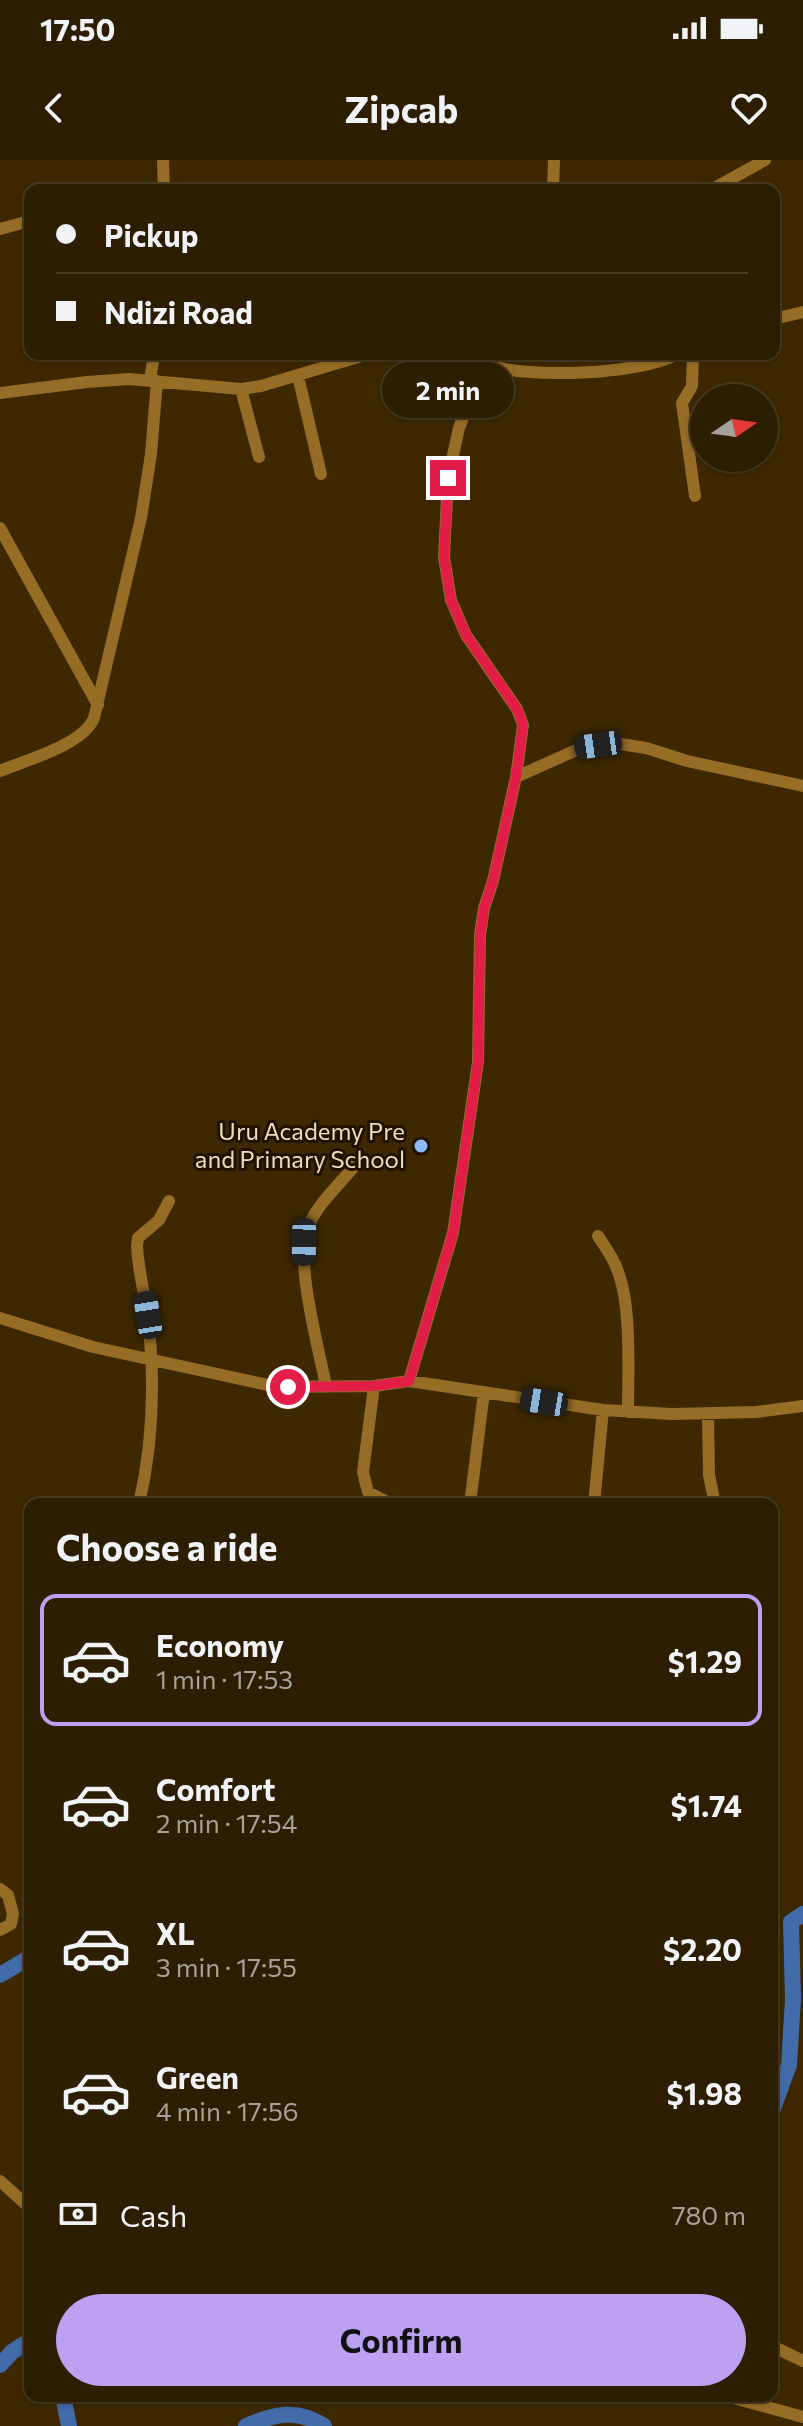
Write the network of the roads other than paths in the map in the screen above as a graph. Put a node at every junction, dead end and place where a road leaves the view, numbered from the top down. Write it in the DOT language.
graph roads {
  1 [pos="163,160"];
  2 [pos="554,160"];
  3 [pos="765,160"];
  4 [pos="164,184"];
  5 [pos="553,184"];
  6 [pos="722,184"];
  7 [pos="24,223"];
  8 [pos="0,229"];
  9 [pos="803,312"];
  10 [pos="780,318"];
  11 [pos="154,360"];
  12 [pos="349,360"];
  13 [pos="412,360"];
  14 [pos="453,360"];
  15 [pos="664,360"];
  16 [pos="693,360"];
  17 [pos="484,363"];
  18 [pos="298,376"];
  19 [pos="154,380"];
  20 [pos="241,389"];
  21 [pos="0,393"];
  22 [pos="415,393"];
  23 [pos="259,457"];
  24 [pos="321,474"];
  25 [pos="695,496"];
  26 [pos="0,528"];
  27 [pos="98,705"];
  28 [pos="0,771"];
  29 [pos="516,777"];
  30 [pos="803,786"];
  31 [pos="356,1164"];
  32 [pos="169,1201"];
  33 [pos="598,1236"];
  34 [pos="0,1318"];
  35 [pos="152,1359"];
  36 [pos="409,1381"];
  37 [pos="326,1386"];
  38 [pos="374,1386"];
  39 [pos="484,1392"];
  40 [pos="803,1406"];
  41 [pos="603,1410"];
  42 [pos="628,1412"];
  43 [pos="708,1415"];
  44 [pos="140,1498"];
  45 [pos="380,1498"];
  46 [pos="471,1498"];
  47 [pos="595,1498"];
  48 [pos="714,1498"];
  49 [pos="0,1889"];
  50 [pos="0,1930"];
  51 [pos="0,2181"];
  52 [pos="24,2203"];
  53 [pos="778,2349"];
  54 [pos="803,2361"];
  55 [pos="748,2402"];
  56 [pos="803,2417"];
  1 -- 4 [label="street"];
  2 -- 5 [label="street"];
  3 -- 6 [label="street"];
  7 -- 8 [label="street"];
  9 -- 10 [label="street"];
  11 -- 19 [label="street"];
  12 -- 18 [label="street"];
  13 -- 22 [label="street"];
  14 -- 17 [label="street"];
  15 -- 17 [label="street"];
  16 -- 25 [label="street"];
  17 -- 29 [label="street"];
  18 -- 20 [label="street"];
  18 -- 24 [label="street"];
  19 -- 20 [label="street"];
  19 -- 21 [label="street"];
  19 -- 27 [label="street"];
  20 -- 23 [label="street"];
  26 -- 27 [label="street"];
  27 -- 28 [label="street"];
  29 -- 30 [label="street"];
  29 -- 36 [label="street"];
  31 -- 37 [label="street"];
  32 -- 35 [label="street"];
  33 -- 42 [label="street"];
  34 -- 35 [label="street"];
  35 -- 37 [label="street"];
  35 -- 44 [label="street"];
  36 -- 38 [label="street"];
  36 -- 39 [label="street"];
  37 -- 38 [label="street"];
  38 -- 45 [label="street"];
  39 -- 41 [label="street"];
  39 -- 46 [label="street"];
  40 -- 43 [label="street"];
  41 -- 42 [label="street"];
  41 -- 47 [label="street"];
  42 -- 43 [label="street"];
  43 -- 48 [label="street"];
  49 -- 50 [label="street"];
  51 -- 52 [label="street"];
  53 -- 54 [label="street"];
  55 -- 56 [label="street"];
}
